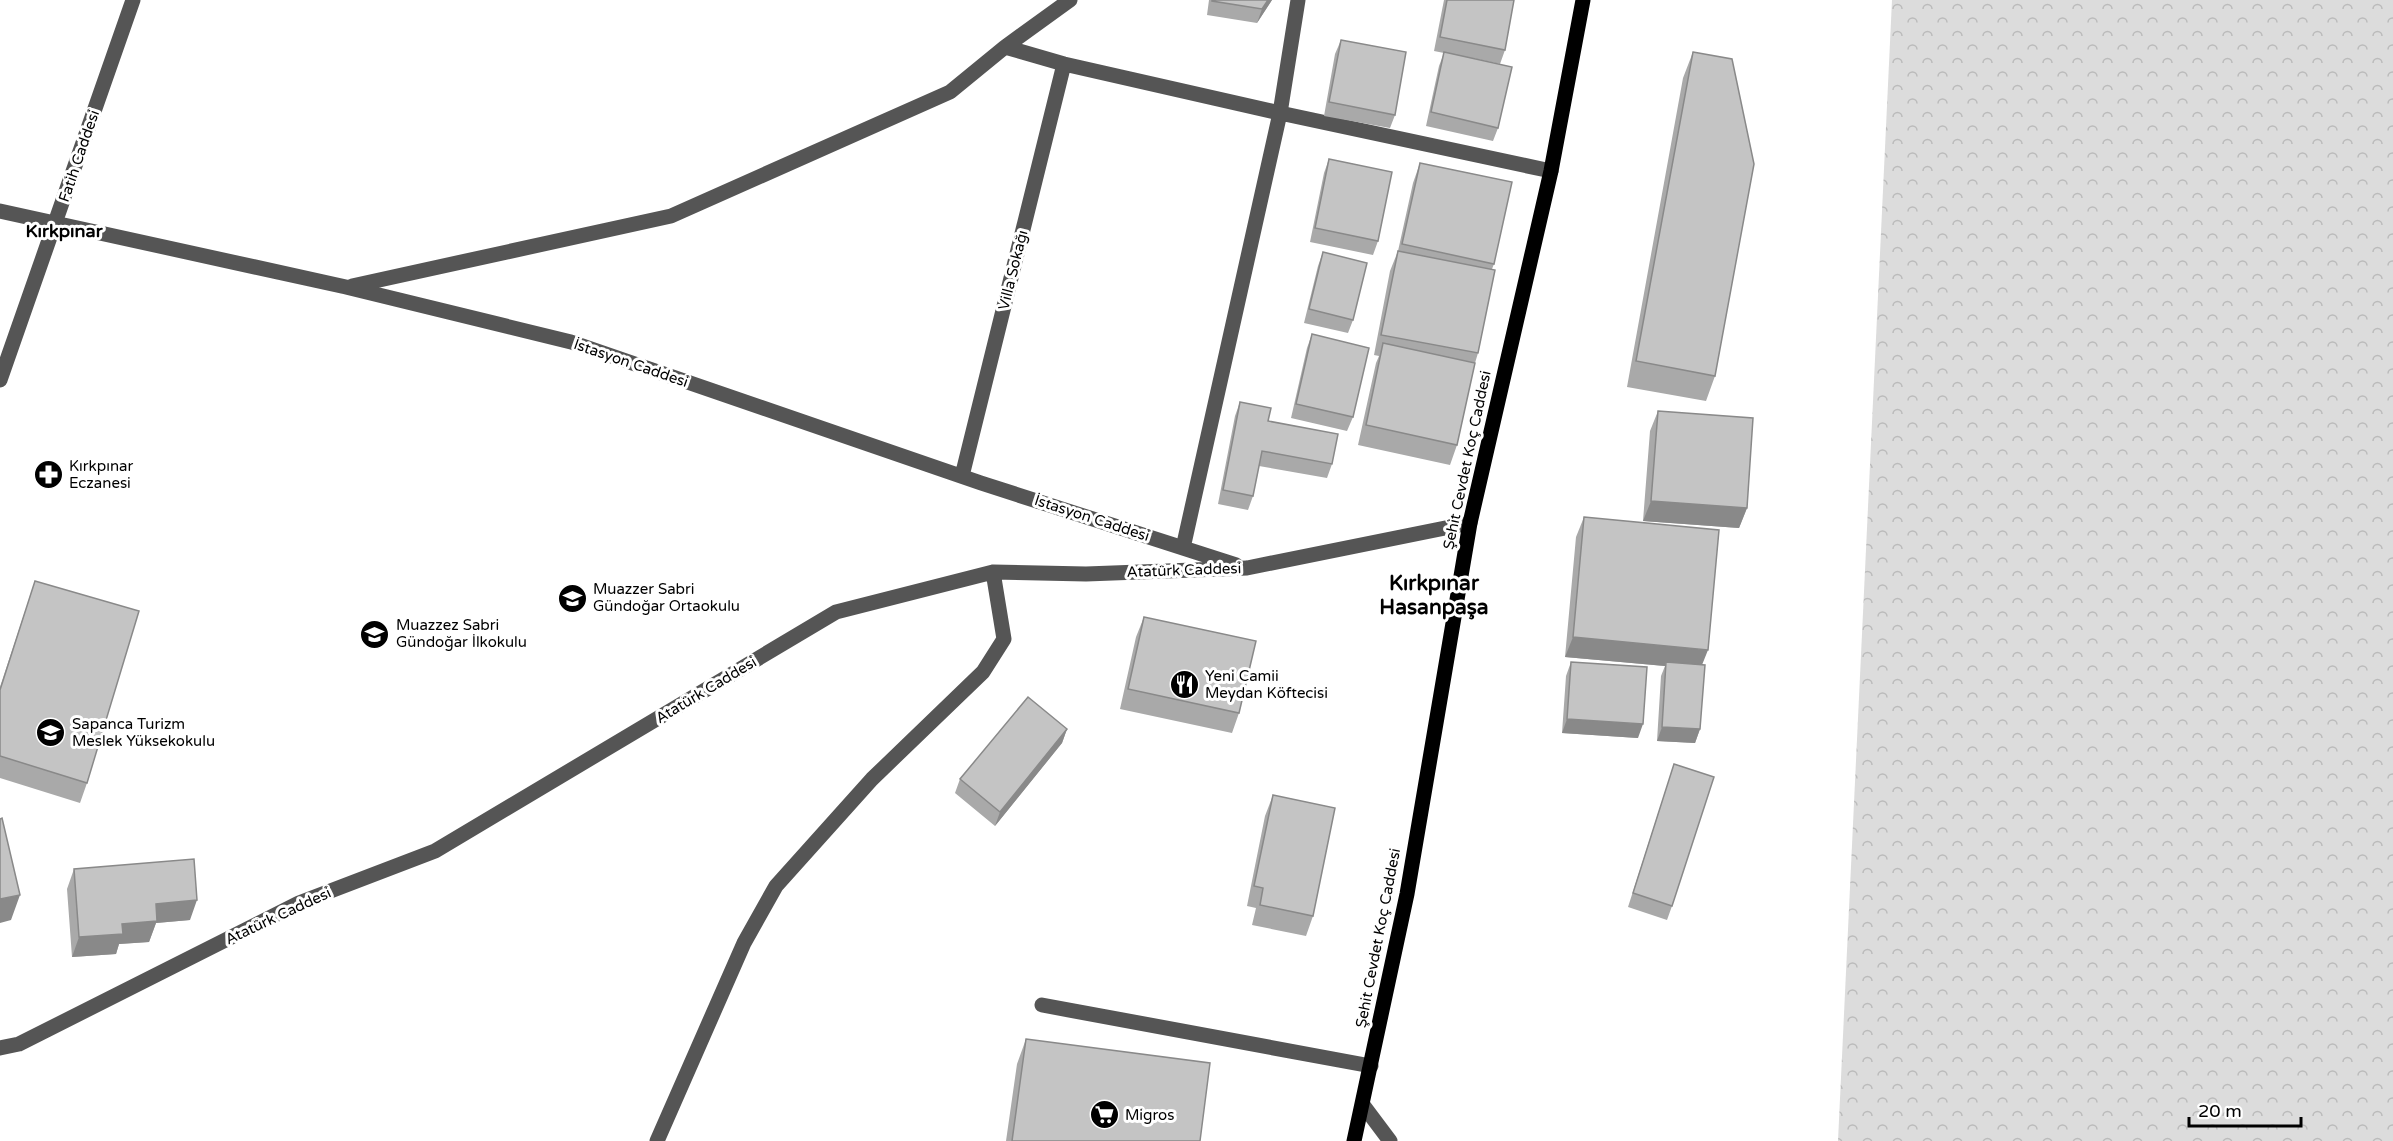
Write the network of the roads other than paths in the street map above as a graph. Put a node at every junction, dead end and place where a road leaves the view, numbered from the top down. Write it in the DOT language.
graph roads {
  1 [pos="133,0"];
  2 [pos="1070,0"];
  3 [pos="1298,0"];
  4 [pos="1582,0"];
  5 [pos="1005,47"];
  6 [pos="1064,64"];
  7 [pos="1280,113"];
  8 [pos="1551,171"];
  9 [pos="0,211"];
  10 [pos="56,223"];
  11 [pos="346,287"];
  12 [pos="0,380"];
  13 [pos="962,476"];
  14 [pos="1470,524"];
  15 [pos="1183,548"];
  16 [pos="1247,568"];
  17 [pos="993,572"];
  18 [pos="1042,1005"];
  19 [pos="0,1048"];
  20 [pos="1371,1066"];
  21 [pos="1363,1105"];
  22 [pos="657,1141"];
  23 [pos="1354,1141"];
  24 [pos="1390,1141"];
  1 -- 10 [label="street, Fatih Caddesi"];
  2 -- 5 [label="street"];
  3 -- 7 [label="street"];
  4 -- 8 [label="main road, Şehit Cevdet Koç Caddesi"];
  5 -- 6 [label="street"];
  5 -- 11 [label="street"];
  6 -- 7 [label="street"];
  6 -- 13 [label="street, Villa Sokağı"];
  7 -- 8 [label="street"];
  7 -- 15 [label="street"];
  8 -- 14 [label="main road, Şehit Cevdet Koç Caddesi"];
  9 -- 10 [label="street, İstasyon Caddesi"];
  10 -- 11 [label="street, İstasyon Caddesi"];
  10 -- 12 [label="street, Fatih Caddesi"];
  11 -- 13 [label="street, İstasyon Caddesi"];
  13 -- 15 [label="street, İstasyon Caddesi"];
  14 -- 16 [label="street, Atatürk Caddesi"];
  14 -- 20 [label="main road, Şehit Cevdet Koç Caddesi"];
  15 -- 16 [label="street, İstasyon Caddesi"];
  16 -- 17 [label="street, Atatürk Caddesi"];
  17 -- 19 [label="street, Atatürk Caddesi"];
  17 -- 22 [label="street"];
  18 -- 20 [label="street"];
  20 -- 21 [label="main road, Şehit Cevdet Koç Caddesi"];
  21 -- 23 [label="main road, Şehit Cevdet Koç Caddesi"];
  21 -- 24 [label="street"];
}
